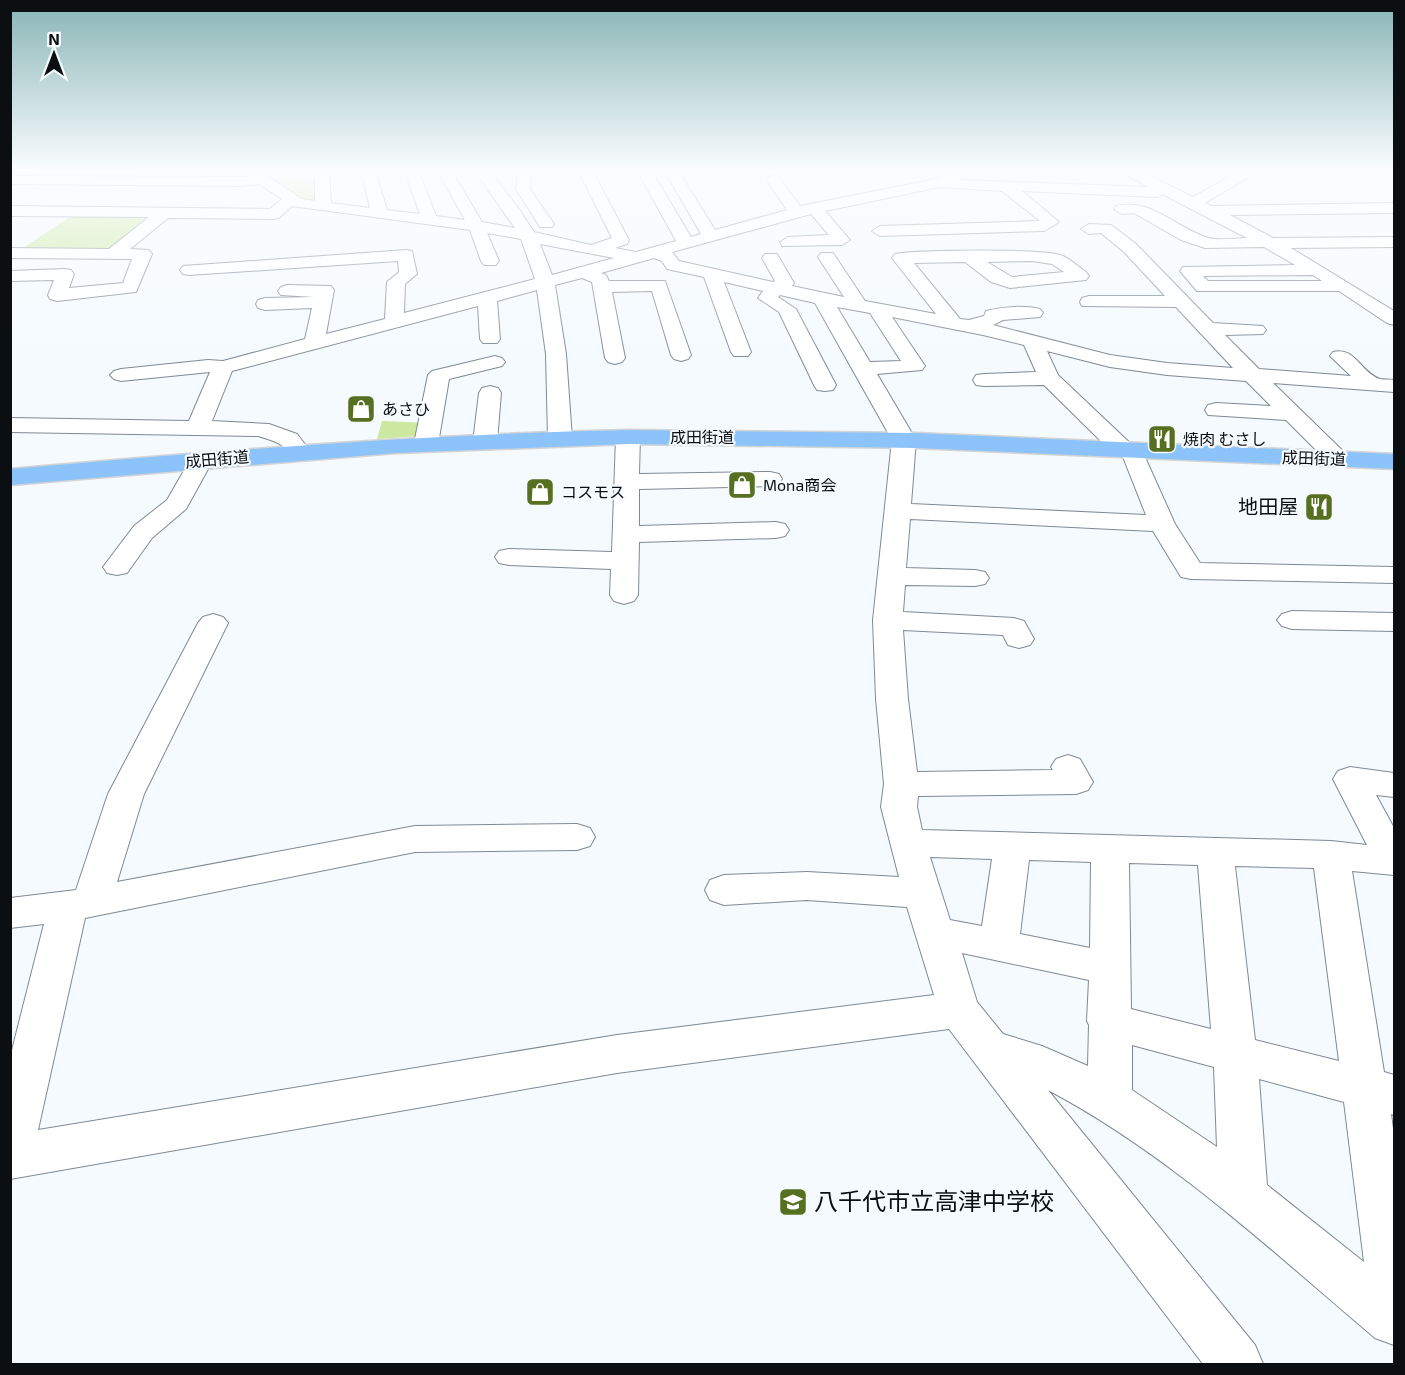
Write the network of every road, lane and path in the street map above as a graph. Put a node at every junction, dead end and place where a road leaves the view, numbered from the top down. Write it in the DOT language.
graph roads {
  1 [pos="138,234"];
  2 [pos="479,234"];
  3 [pos="518,234"];
  4 [pos="552,234"];
  5 [pos="618,234"];
  6 [pos="681,234"];
  7 [pos="755,234"];
  8 [pos="837,234"];
  9 [pos="1113,234"];
  10 [pos="1184,234"];
  11 [pos="1254,234"];
  12 [pos="710,235"];
  13 [pos="527,236"];
  14 [pos="28,239"];
  15 [pos="758,242"];
  16 [pos="788,242"];
  17 [pos="1269,242"];
  18 [pos="1395,242"];
  19 [pos="558,243"];
  20 [pos="686,243"];
  21 [pos="588,249"];
  22 [pos="10,252"];
  23 [pos="49,254"];
  24 [pos="114,254"];
  25 [pos="647,254"];
  26 [pos="968,256"];
  27 [pos="827,257"];
  28 [pos="771,258"];
  29 [pos="490,261"];
  30 [pos="189,270"];
  31 [pos="1318,270"];
  32 [pos="587,272"];
  33 [pos="712,274"];
  34 [pos="16,275"];
  35 [pos="544,282"];
  36 [pos="602,287"];
  37 [pos="776,288"];
  38 [pos="1348,288"];
  39 [pos="287,291"];
  40 [pos="1377,296"];
  41 [pos="487,297"];
  42 [pos="822,298"];
  43 [pos="322,302"];
  44 [pos="1089,302"];
  45 [pos="1185,302"];
  46 [pos="265,304"];
  47 [pos="867,307"];
  48 [pos="1033,313"];
  49 [pos="1395,319"];
  50 [pos="394,322"];
  51 [pos="961,325"];
  52 [pos="1210,329"];
  53 [pos="1256,330"];
  54 [pos="490,339"];
  55 [pos="1033,342"];
  56 [pos="250,343"];
  57 [pos="314,343"];
  58 [pos="741,352"];
  59 [pos="681,355"];
  60 [pos="1340,356"];
  61 [pos="615,358"];
  62 [pos="495,362"];
  63 [pos="232,364"];
  64 [pos="863,369"];
  65 [pos="120,375"];
  66 [pos="1253,376"];
  67 [pos="1049,378"];
  68 [pos="984,380"];
  69 [pos="825,385"];
  70 [pos="1373,385"];
  71 [pos="1395,386"];
  72 [pos="490,393"];
  73 [pos="1066,394"];
  74 [pos="1005,399"];
  75 [pos="1216,410"];
  76 [pos="1292,414"];
  77 [pos="10,425"];
  78 [pos="197,429"];
  79 [pos="628,437"];
  80 [pos="560,439"];
  81 [pos="904,440"];
  82 [pos="485,442"];
  83 [pos="426,444"];
  84 [pos="1127,451"];
  85 [pos="299,452"];
  86 [pos="1338,459"];
  87 [pos="201,460"];
  88 [pos="1395,462"];
  89 [pos="10,477"];
  90 [pos="770,478"];
  91 [pos="627,482"];
  92 [pos="898,511"];
  93 [pos="1162,524"];
  94 [pos="776,530"];
  95 [pos="625,534"];
  96 [pos="509,556"];
  97 [pos="625,561"];
  98 [pos="117,567"];
  99 [pos="1395,575"];
  100 [pos="891,576"];
  101 [pos="975,578"];
  102 [pos="624,596"];
  103 [pos="1292,620"];
  104 [pos="888,621"];
  105 [pos="213,622"];
  106 [pos="1395,622"];
  107 [pos="1019,639"];
  108 [pos="1068,766"];
  109 [pos="901,784"];
  110 [pos="1395,785"];
  111 [pos="577,837"];
  112 [pos="907,843"];
  113 [pos="1012,846"];
  114 [pos="1110,849"];
  115 [pos="1215,852"];
  116 [pos="1331,855"];
  117 [pos="1395,861"];
  118 [pos="724,890"];
  119 [pos="922,893"];
  120 [pos="80,903"];
  121 [pos="10,913"];
  122 [pos="934,932"];
  123 [pos="999,945"];
  124 [pos="1109,968"];
  125 [pos="959,1010"];
  126 [pos="1108,1021"];
  127 [pos="988,1048"];
  128 [pos="1235,1054"];
  129 [pos="1379,1091"];
  130 [pos="1110,1100"];
  131 [pos="10,1155"];
  132 [pos="1244,1197"];
  133 [pos="1395,1294"];
  134 [pos="1395,1319"];
  135 [pos="1236,1365"];
  1 -- 24 [label="street"];
  2 -- 29 [label="street"];
  3 -- 13 [label="street"];
  4 -- 19 [label="street"];
  5 -- 21 [label="street"];
  6 -- 20 [label="street"];
  7 -- 15 [label="street"];
  8 -- 16 [label="street"];
  9 -- 45 [label="street"];
  10 -- 17 [label="street"];
  11 -- 17 [label="street"];
  12 -- 20 [label="street"];
  13 -- 19 [label="street"];
  13 -- 35 [label="street"];
  14 -- 22 [label="street"];
  17 -- 18 [label="street"];
  17 -- 31 [label="street"];
  19 -- 21 [label="street"];
  20 -- 25 [label="street"];
  21 -- 25 [label="street"];
  21 -- 32 [label="street"];
  22 -- 23 [label="street"];
  23 -- 24 [label="street"];
  23 -- 34 [label="street"];
  24 -- 34 [label="street"];
  25 -- 32 [label="street"];
  25 -- 33 [label="street"];
  26 -- 26 [label="street"];
  26 -- 51 [label="street"];
  27 -- 47 [label="street"];
  28 -- 37 [label="street"];
  30 -- 50 [label="street"];
  31 -- 38 [label="street"];
  31 -- 38 [label="street"];
  32 -- 35 [label="street"];
  32 -- 36 [label="street"];
  33 -- 37 [label="street"];
  33 -- 58 [label="street"];
  35 -- 41 [label="street"];
  35 -- 80 [label="street"];
  36 -- 59 [label="street"];
  36 -- 61 [label="street"];
  37 -- 42 [label="street"];
  37 -- 69 [label="street"];
  38 -- 40 [label="street"];
  39 -- 43 [label="street"];
  40 -- 45 [label="street"];
  40 -- 49 [label="street"];
  41 -- 50 [label="street"];
  41 -- 54 [label="street"];
  42 -- 47 [label="street"];
  42 -- 64 [label="street"];
  43 -- 46 [label="street"];
  43 -- 57 [label="street"];
  44 -- 45 [label="street"];
  45 -- 52 [label="street"];
  47 -- 51 [label="street"];
  47 -- 64 [label="street"];
  48 -- 51 [label="street"];
  50 -- 57 [label="street"];
  51 -- 55 [label="street"];
  52 -- 53 [label="street"];
  52 -- 66 [label="street"];
  55 -- 66 [label="street"];
  55 -- 67 [label="street"];
  56 -- 63 [label="street"];
  57 -- 63 [label="street"];
  60 -- 70 [label="street"];
  62 -- 83 [label="street"];
  63 -- 65 [label="street"];
  63 -- 78 [label="street"];
  64 -- 81 [label="street"];
  66 -- 70 [label="street"];
  66 -- 76 [label="street"];
  67 -- 68 [label="street"];
  67 -- 73 [label="street"];
  70 -- 71 [label="street"];
  72 -- 82 [label="street"];
  73 -- 74 [label="street"];
  73 -- 84 [label="street"];
  75 -- 76 [label="street"];
  76 -- 86 [label="street"];
  77 -- 78 [label="street"];
  78 -- 85 [label="street"];
  79 -- 80 [label="highway, 成田街道"];
  79 -- 81 [label="highway, 成田街道"];
  79 -- 91 [label="street"];
  80 -- 82 [label="highway, 成田街道"];
  81 -- 84 [label="highway, 成田街道"];
  81 -- 92 [label="street"];
  82 -- 83 [label="highway, 成田街道"];
  83 -- 85 [label="highway, 成田街道"];
  84 -- 86 [label="highway, 成田街道"];
  84 -- 93 [label="street"];
  85 -- 87 [label="highway, 成田街道"];
  86 -- 88 [label="highway, 成田街道"];
  87 -- 89 [label="highway, 成田街道"];
  87 -- 98 [label="street"];
  90 -- 91 [label="street"];
  91 -- 95 [label="street"];
  92 -- 93 [label="street"];
  92 -- 100 [label="street"];
  93 -- 99 [label="street"];
  94 -- 95 [label="street"];
  95 -- 97 [label="street"];
  96 -- 97 [label="street"];
  97 -- 102 [label="street"];
  100 -- 101 [label="street"];
  100 -- 104 [label="street"];
  103 -- 106 [label="street"];
  104 -- 107 [label="street"];
  104 -- 109 [label="street"];
  105 -- 120 [label="street"];
  108 -- 109 [label="street"];
  109 -- 112 [label="street"];
  110 -- 117 [label="street"];
  111 -- 120 [label="street"];
  112 -- 113 [label="street"];
  112 -- 119 [label="street"];
  113 -- 114 [label="street"];
  113 -- 123 [label="street"];
  114 -- 115 [label="street"];
  114 -- 124 [label="street"];
  115 -- 116 [label="street"];
  115 -- 128 [label="street"];
  116 -- 117 [label="street"];
  116 -- 129 [label="street"];
  118 -- 119 [label="street"];
  119 -- 122 [label="street"];
  120 -- 121 [label="street"];
  120 -- 131 [label="street"];
  122 -- 123 [label="street"];
  122 -- 125 [label="street"];
  123 -- 124 [label="street"];
  124 -- 126 [label="street"];
  125 -- 127 [label="street"];
  125 -- 131 [label="street"];
  126 -- 128 [label="street"];
  126 -- 130 [label="street"];
  127 -- 130 [label="street"];
  127 -- 135 [label="street"];
  128 -- 129 [label="street"];
  128 -- 132 [label="street"];
  129 -- 133 [label="street"];
  130 -- 132 [label="street"];
  132 -- 134 [label="street"];
}
